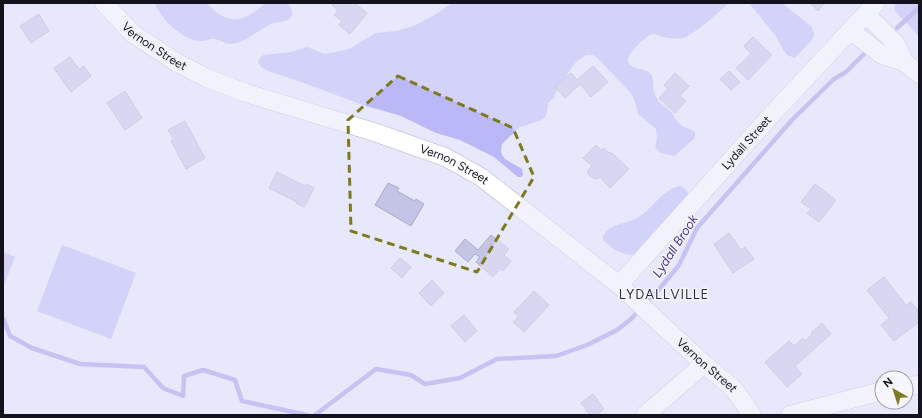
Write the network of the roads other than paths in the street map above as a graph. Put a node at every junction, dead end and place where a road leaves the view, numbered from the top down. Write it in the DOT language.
graph roads {
  1 [pos="104,3"];
  2 [pos="871,8"];
  3 [pos="851,30"];
  4 [pos="904,62"];
  5 [pos="919,74"];
  6 [pos="619,285"];
  7 [pos="704,364"];
  8 [pos="874,393"];
  9 [pos="646,415"];
  10 [pos="752,415"];
  11 [pos="790,415"];
  1 -- 6 [label="street, Vernon Street"];
  2 -- 3 [label="street, Lydall Street"];
  2 -- 4 [label="street"];
  3 -- 4 [label="street"];
  3 -- 6 [label="street, Lydall Street"];
  4 -- 5 [label="street"];
  6 -- 7 [label="street, Vernon Street"];
  7 -- 9 [label="street"];
  7 -- 10 [label="street, Vernon Street"];
  8 -- 11 [label="street"];
}
